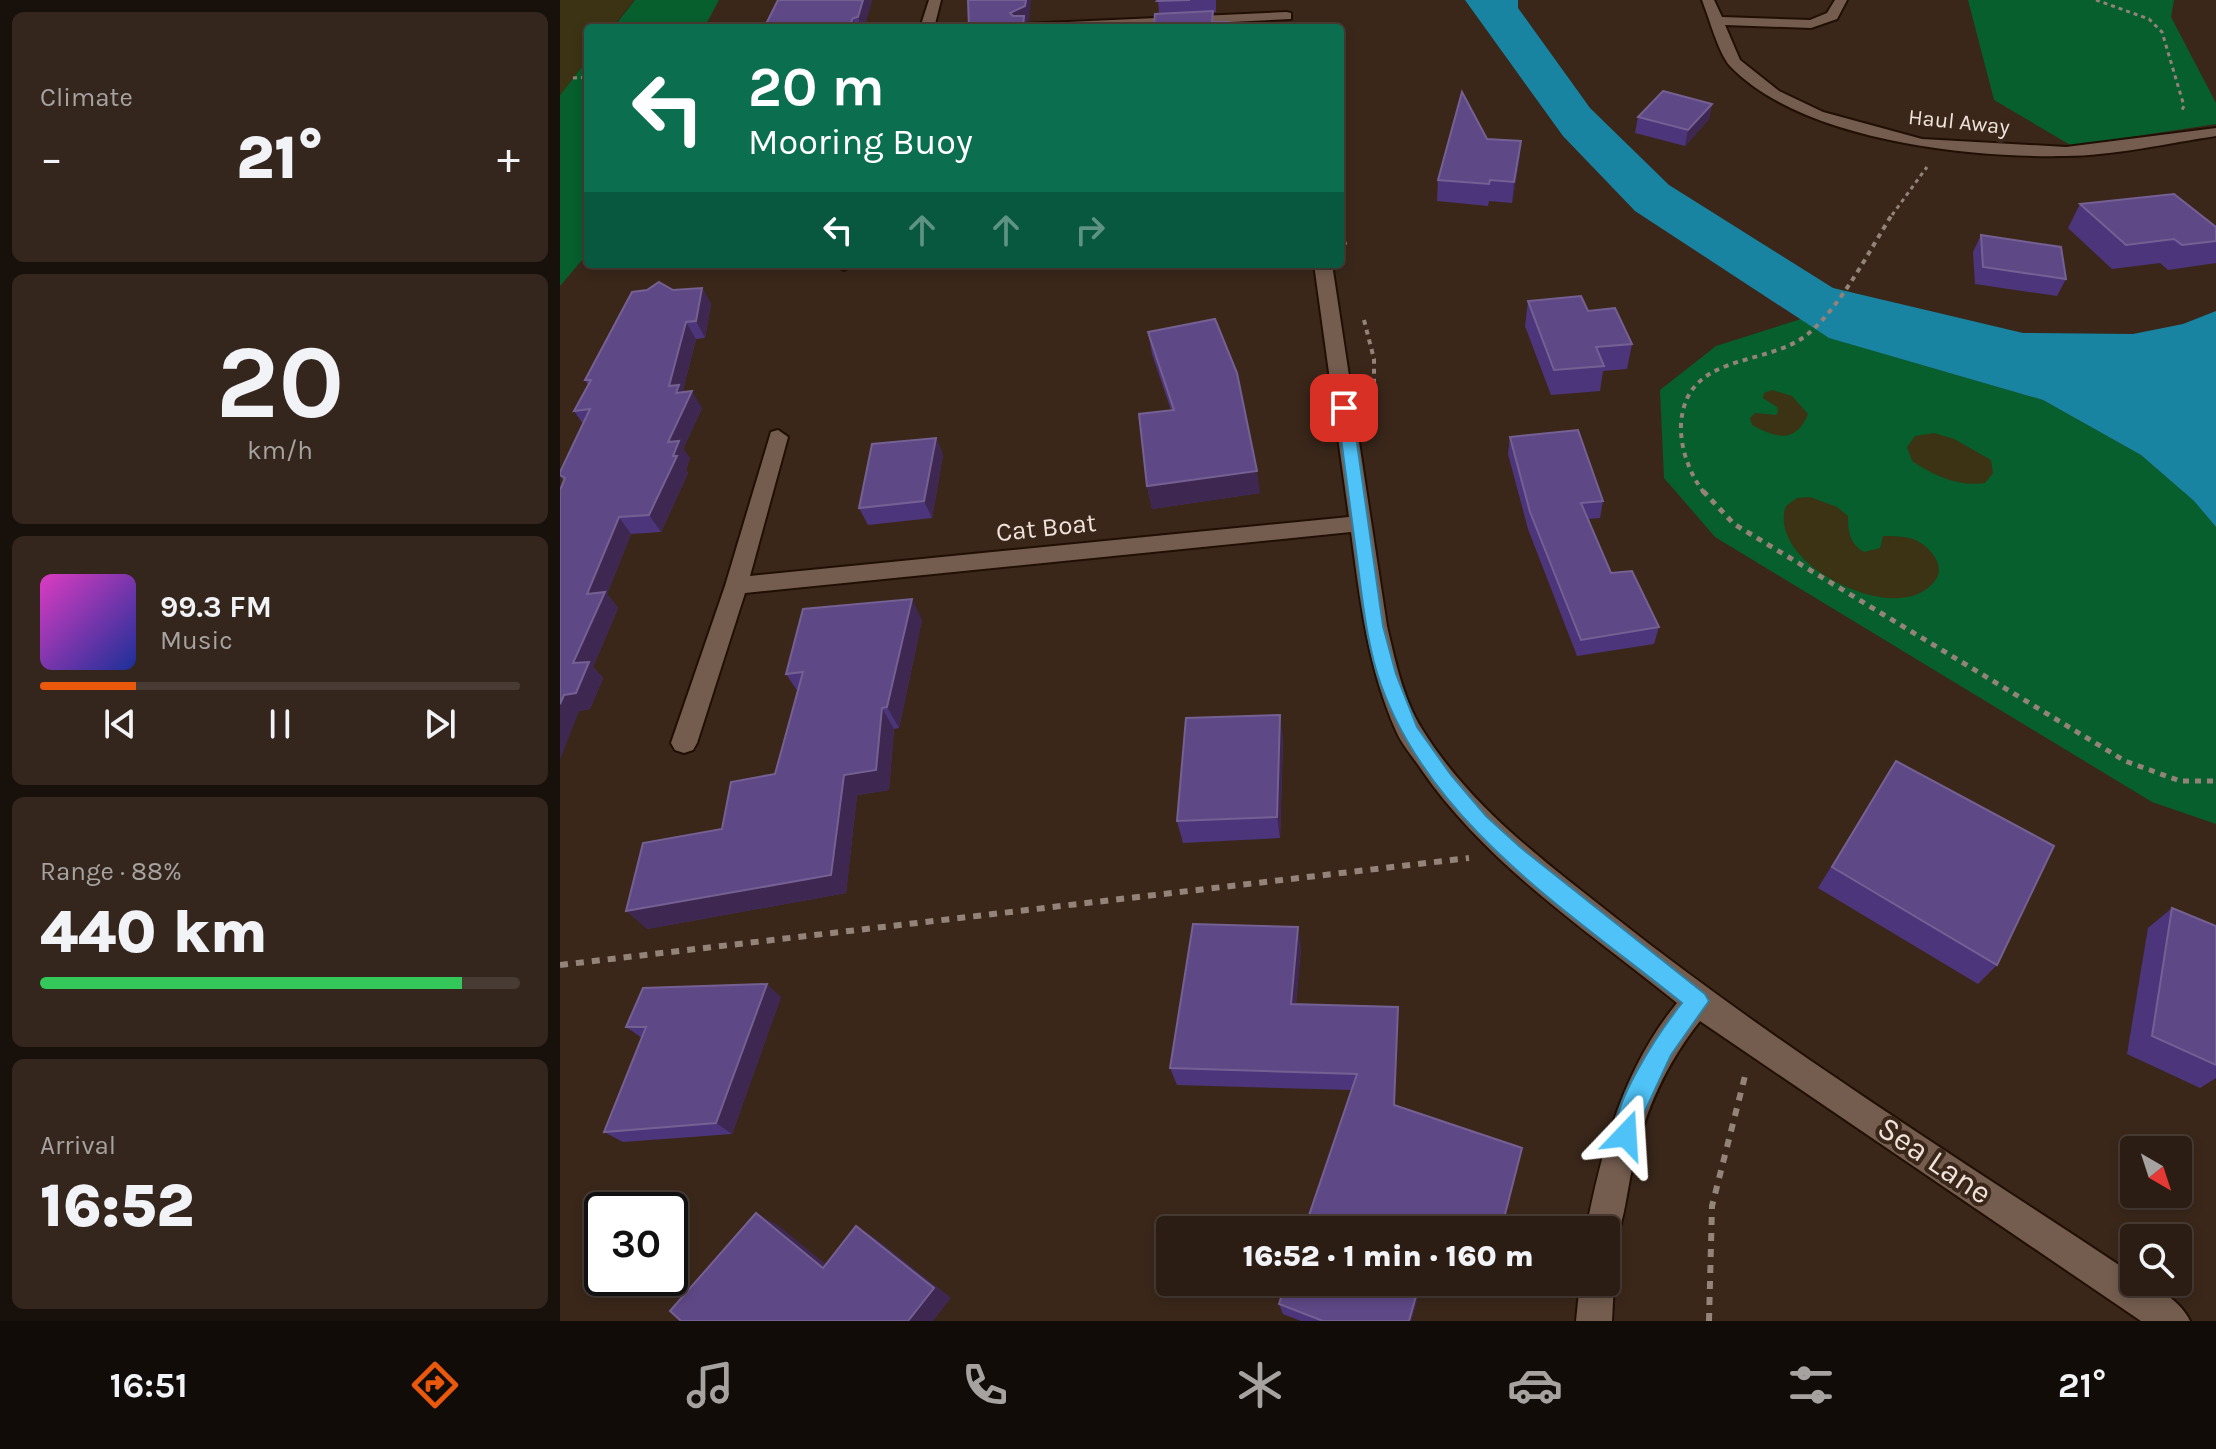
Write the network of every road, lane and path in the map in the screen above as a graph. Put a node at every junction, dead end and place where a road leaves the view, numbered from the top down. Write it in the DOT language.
graph roads {
  1 [pos="935,0"];
  2 [pos="1283,0"];
  3 [pos="1708,0"];
  4 [pos="1841,0"];
  5 [pos="2096,0"];
  6 [pos="1715,21"];
  7 [pos="1286,22"];
  8 [pos="928,24"];
  9 [pos="1199,24"];
  10 [pos="584,77"];
  11 [pos="573,78"];
  12 [pos="2180,114"];
  13 [pos="2216,132"];
  14 [pos="1948,144"];
  15 [pos="1344,242"];
  16 [pos="1349,256"];
  17 [pos="1324,268"];
  18 [pos="1362,307"];
  19 [pos="1374,389"];
  20 [pos="778,437"];
  21 [pos="1362,523"];
  22 [pos="736,586"];
  23 [pos="684,743"];
  24 [pos="2216,781"];
  25 [pos="1513,853"];
  26 [pos="560,965"];
  27 [pos="1697,1001"];
  28 [pos="1758,1041"];
  29 [pos="1605,1216"];
  30 [pos="1596,1296"];
  31 [pos="1594,1321"];
  32 [pos="1709,1321"];
  33 [pos="2172,1321"];
  1 -- 8 [label="street"];
  2 -- 7 [label="street"];
  3 -- 6 [label="street, Haul Away"];
  4 -- 6 [label="street"];
  5 -- 12 [label="path"];
  6 -- 14 [label="street, Haul Away"];
  7 -- 9 [label="street"];
  10 -- 11 [label="path"];
  13 -- 14 [label="street, Haul Away"];
  14 -- 24 [label="path"];
  15 -- 16 [label="path"];
  17 -- 21 [label="street, Sea Lane"];
  18 -- 19 [label="path"];
  20 -- 22 [label="street"];
  21 -- 22 [label="street, Cat Boat"];
  21 -- 25 [label="street, Sea Lane"];
  22 -- 23 [label="street"];
  25 -- 26 [label="path"];
  25 -- 27 [label="street, Sea Lane"];
  27 -- 28 [label="street, Sea Lane"];
  27 -- 29 [label="street"];
  28 -- 32 [label="path"];
  28 -- 33 [label="street, Sea Lane"];
  30 -- 31 [label="street"];
}
